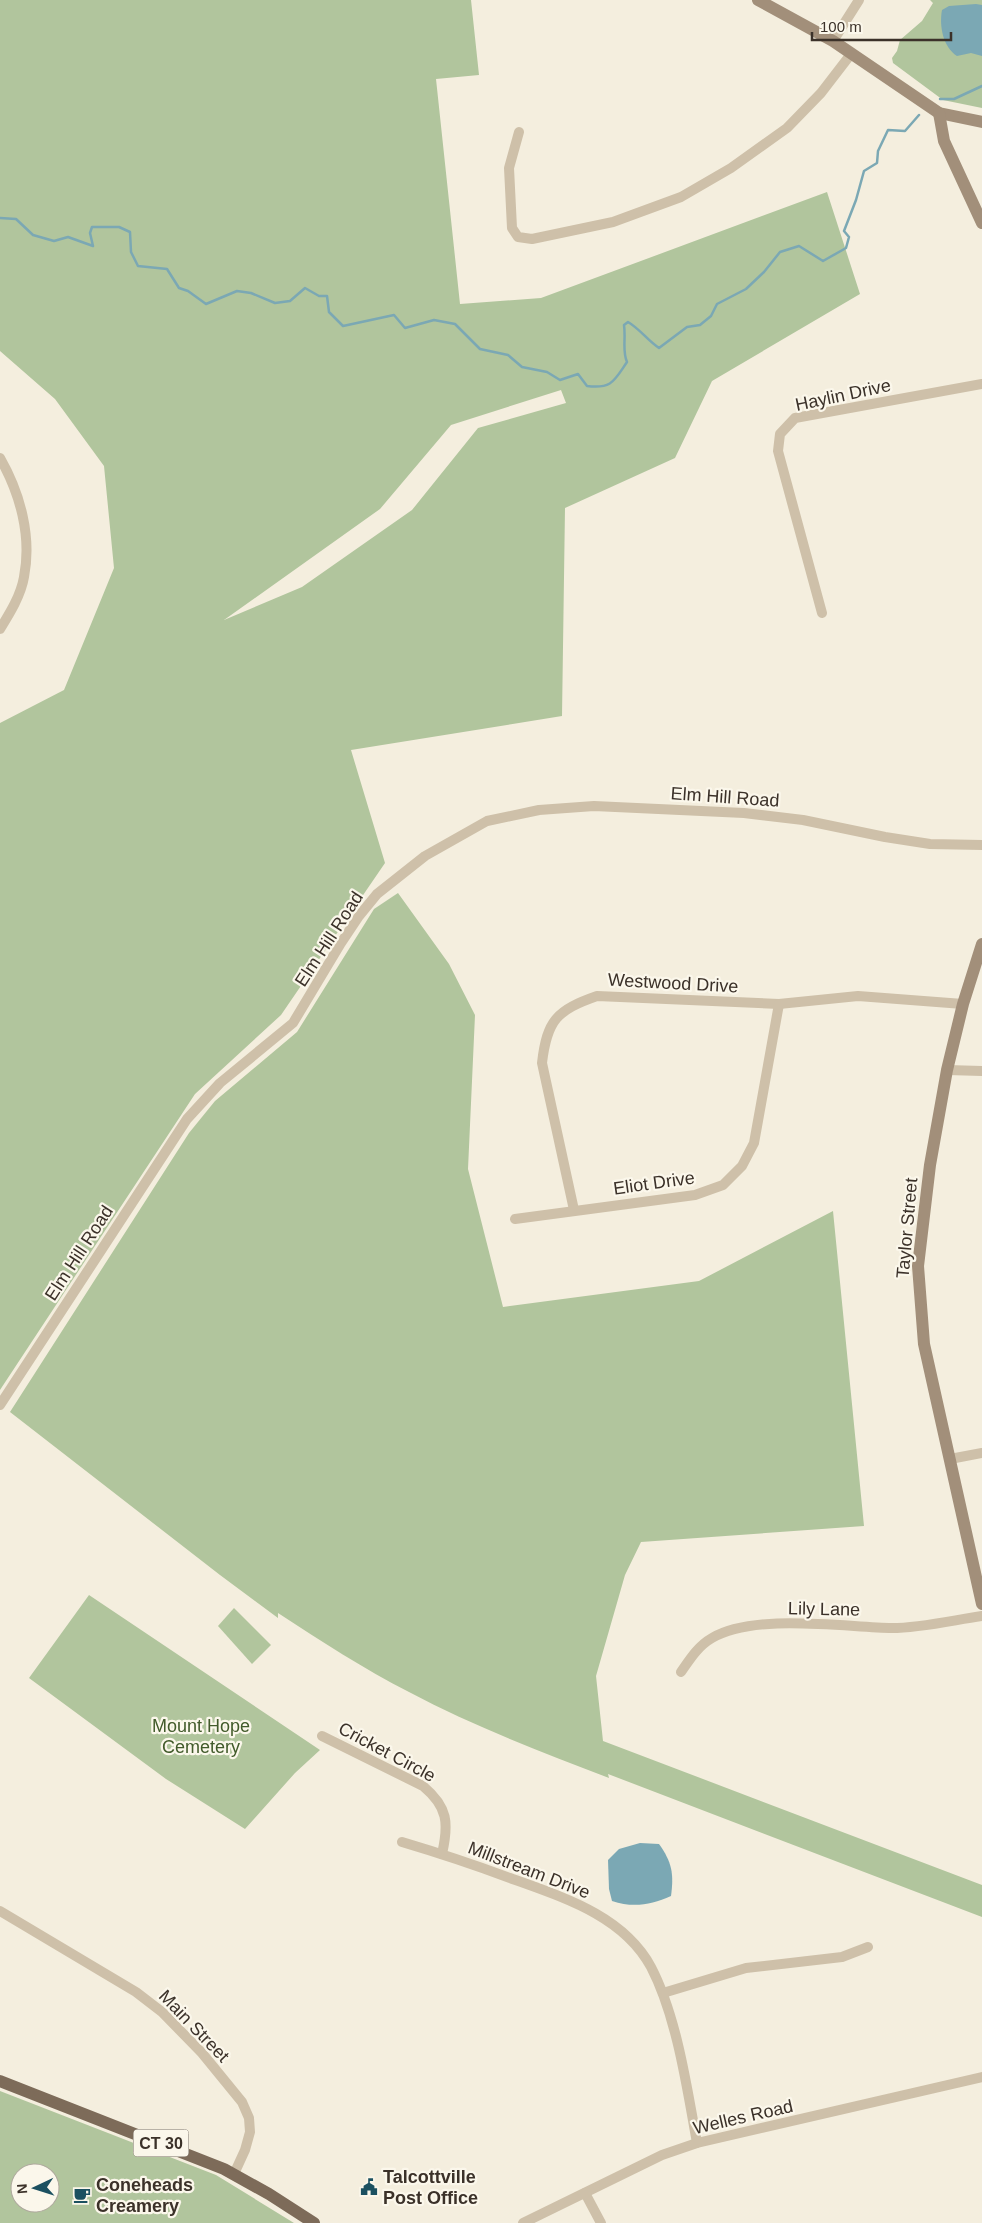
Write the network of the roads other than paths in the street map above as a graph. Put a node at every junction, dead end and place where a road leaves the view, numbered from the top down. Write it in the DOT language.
graph roads {
  1 [pos="758,0"];
  2 [pos="859,0"];
  3 [pos="833,41"];
  4 [pos="851,54"];
  5 [pos="939,113"];
  6 [pos="982,122"];
  7 [pos="519,132"];
  8 [pos="982,223"];
  9 [pos="982,384"];
  10 [pos="0,458"];
  11 [pos="822,613"];
  12 [pos="0,629"];
  13 [pos="982,846"];
  14 [pos="982,944"];
  15 [pos="779,1004"];
  16 [pos="963,1004"];
  17 [pos="947,1070"];
  18 [pos="982,1071"];
  19 [pos="574,1210"];
  20 [pos="515,1218"];
  21 [pos="0,1405"];
  22 [pos="982,1453"];
  23 [pos="950,1459"];
  24 [pos="982,1604"];
  25 [pos="982,1616"];
  26 [pos="681,1672"];
  27 [pos="322,1736"];
  28 [pos="402,1842"];
  29 [pos="442,1854"];
  30 [pos="0,1911"];
  31 [pos="868,1947"];
  32 [pos="664,1993"];
  33 [pos="982,2078"];
  34 [pos="0,2081"];
  35 [pos="697,2143"];
  36 [pos="234,2174"];
  37 [pos="585,2192"];
  38 [pos="314,2223"];
  39 [pos="523,2223"];
  40 [pos="601,2223"];
  1 -- 3 [label="street"];
  2 -- 3 [label="street"];
  3 -- 4 [label="street"];
  4 -- 5 [label="street"];
  4 -- 7 [label="street"];
  5 -- 6 [label="street"];
  5 -- 8 [label="street"];
  9 -- 11 [label="street, Haylin Drive"];
  10 -- 12 [label="street"];
  13 -- 21 [label="street, Elm Hill Road"];
  14 -- 16 [label="street, Taylor Street"];
  15 -- 16 [label="street, Westwood Drive"];
  15 -- 19 [label="street, Eliot Drive"];
  15 -- 19 [label="street, Westwood Drive"];
  16 -- 17 [label="street, Taylor Street"];
  17 -- 18 [label="street"];
  17 -- 23 [label="street, Taylor Street"];
  19 -- 20 [label="street, Eliot Drive"];
  22 -- 23 [label="street"];
  23 -- 24 [label="street, Taylor Street"];
  25 -- 26 [label="street, Lily Lane"];
  27 -- 29 [label="street, Cricket Circle"];
  28 -- 29 [label="street, Millstream Drive"];
  29 -- 32 [label="street, Millstream Drive"];
  30 -- 36 [label="street, Main Street"];
  31 -- 32 [label="street"];
  32 -- 35 [label="street, Millstream Drive"];
  33 -- 35 [label="street, Welles Road"];
  34 -- 36 [label="main road, CT 30"];
  35 -- 37 [label="street, Welles Road"];
  36 -- 38 [label="main road, CT 30"];
  37 -- 39 [label="street, Welles Road"];
  37 -- 40 [label="street"];
}
